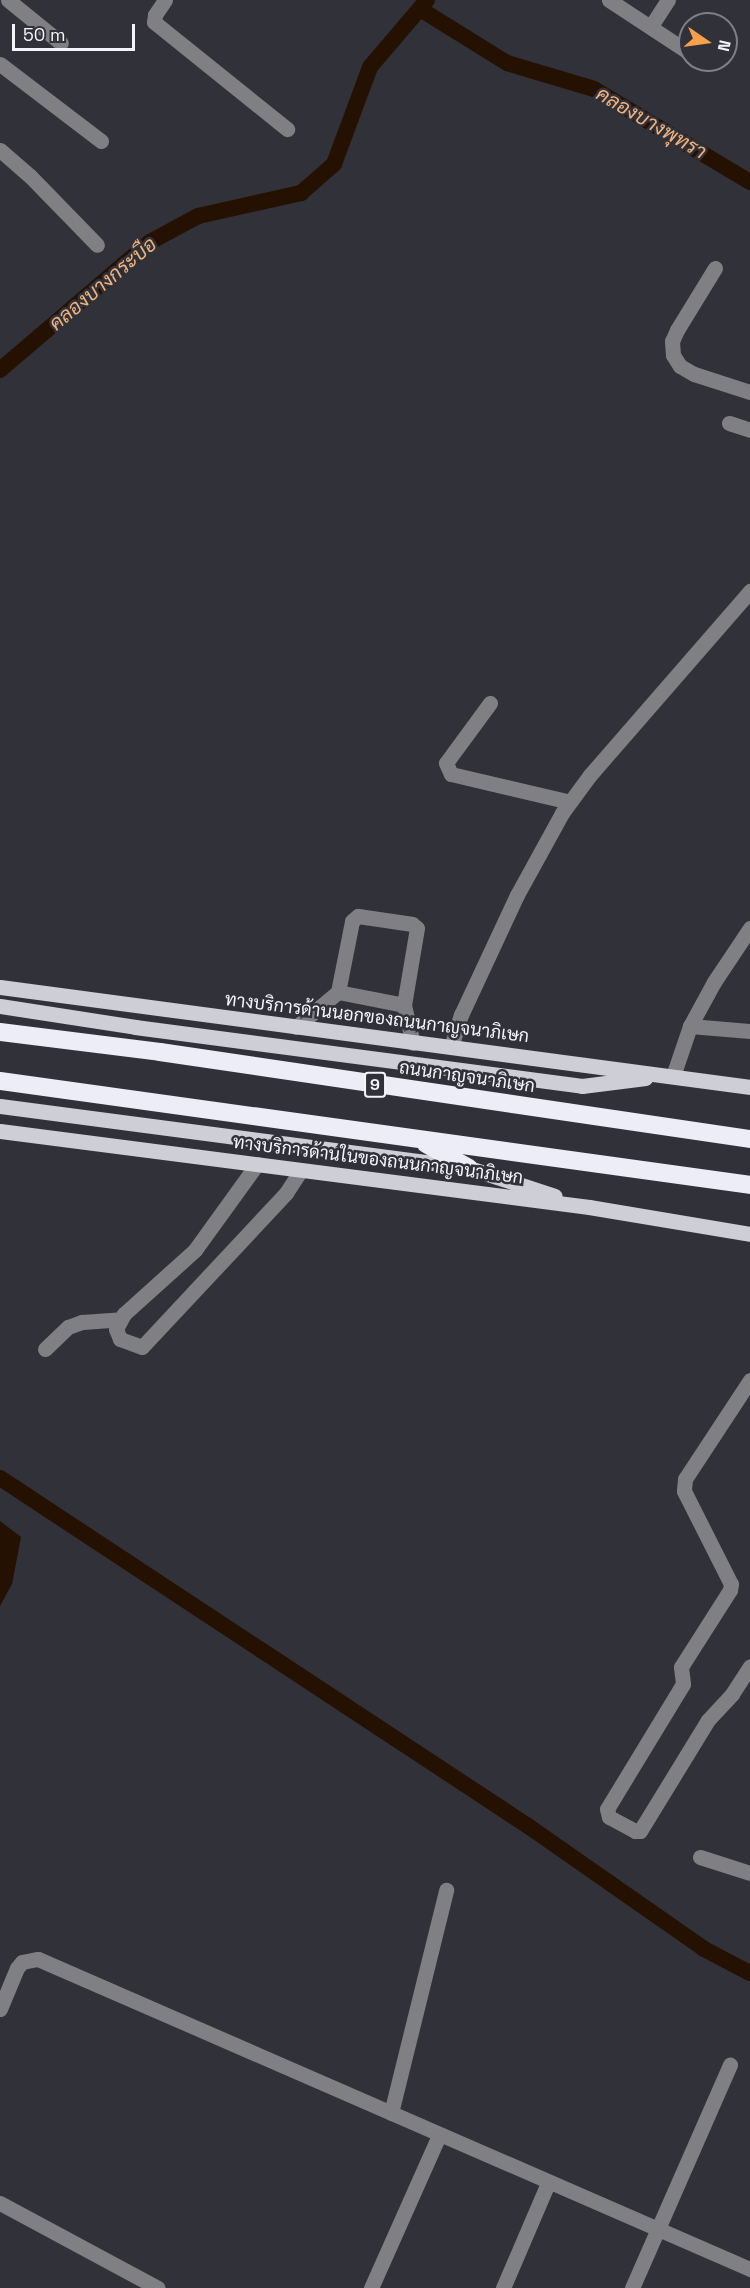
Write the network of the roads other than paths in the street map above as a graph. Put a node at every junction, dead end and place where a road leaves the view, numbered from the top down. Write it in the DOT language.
graph roads {
  1 [pos="8,0"];
  2 [pos="165,0"];
  3 [pos="609,0"];
  4 [pos="668,0"];
  5 [pos="651,26"];
  6 [pos="61,43"];
  7 [pos="678,45"];
  8 [pos="0,64"];
  9 [pos="287,129"];
  10 [pos="101,141"];
  11 [pos="0,150"];
  12 [pos="97,245"];
  13 [pos="715,268"];
  14 [pos="750,392"];
  15 [pos="729,423"];
  16 [pos="750,430"];
  17 [pos="750,591"];
  18 [pos="490,703"];
  19 [pos="570,802"];
  20 [pos="750,928"];
  21 [pos="0,987"];
  22 [pos="338,992"];
  23 [pos="404,1005"];
  24 [pos="0,1006"];
  25 [pos="690,1026"];
  26 [pos="296,1027"];
  27 [pos="750,1031"];
  28 [pos="0,1032"];
  29 [pos="413,1042"];
  30 [pos="451,1047"];
  31 [pos="669,1076"];
  32 [pos="0,1081"];
  33 [pos="750,1087"];
  34 [pos="0,1107"];
  35 [pos="0,1131"];
  36 [pos="415,1138"];
  37 [pos="750,1139"];
  38 [pos="257,1164"];
  39 [pos="469,1168"];
  40 [pos="301,1170"];
  41 [pos="747,1185"];
  42 [pos="589,1207"];
  43 [pos="750,1234"];
  44 [pos="121,1319"];
  45 [pos="45,1349"];
  46 [pos="750,1380"];
  47 [pos="750,1666"];
  48 [pos="700,1857"];
  49 [pos="750,1873"];
  50 [pos="446,1890"];
  51 [pos="0,2009"];
  52 [pos="730,2066"];
  53 [pos="391,2113"];
  54 [pos="439,2135"];
  55 [pos="548,2183"];
  56 [pos="0,2203"];
  57 [pos="657,2229"];
  58 [pos="750,2269"];
  59 [pos="158,2288"];
  60 [pos="371,2288"];
  61 [pos="503,2288"];
  62 [pos="632,2288"];
  1 -- 6 [label="street"];
  2 -- 9 [label="street"];
  3 -- 5 [label="street"];
  4 -- 5 [label="street"];
  5 -- 7 [label="street"];
  8 -- 10 [label="street"];
  11 -- 12 [label="street"];
  13 -- 14 [label="street"];
  15 -- 16 [label="street"];
  17 -- 19 [label="street"];
  18 -- 19 [label="street"];
  19 -- 30 [label="street"];
  20 -- 25 [label="street"];
  21 -- 26 [label="main road, ทางบริการด้านนอกของถนนกาญจนาภิเษก"];
  22 -- 23 [label="street"];
  22 -- 23 [label="street"];
  22 -- 26 [label="street"];
  23 -- 29 [label="street"];
  24 -- 31 [label="main road"];
  25 -- 27 [label="street"];
  25 -- 31 [label="street"];
  26 -- 29 [label="main road, ทางบริการด้านนอกของถนนกาญจนาภิเษก"];
  28 -- 37 [label="highway, ถนนกาญจนาภิเษก / 9"];
  29 -- 30 [label="main road, ทางบริการด้านนอกของถนนกาญจนาภิเษก"];
  30 -- 31 [label="main road, ทางบริการด้านนอกของถนนกาญจนาภิเษก"];
  31 -- 33 [label="main road, ทางบริการด้านนอกของถนนกาญจนาภิเษก"];
  32 -- 36 [label="highway"];
  34 -- 39 [label="main road"];
  35 -- 38 [label="main road, ทางบริการด้านในของถนนกาญจนาภิเษก"];
  36 -- 39 [label="highway"];
  36 -- 41 [label="highway"];
  38 -- 40 [label="main road, ทางบริการด้านในของถนนกาญจนาภิเษก"];
  38 -- 44 [label="street"];
  39 -- 42 [label="main road"];
  40 -- 42 [label="main road, ทางบริการด้านในของถนนกาญจนาภิเษก"];
  40 -- 44 [label="street"];
  42 -- 43 [label="main road, ทางบริการด้านในของถนนกาญจนาภิเษก"];
  44 -- 45 [label="street"];
  46 -- 47 [label="street"];
  48 -- 49 [label="street"];
  50 -- 53 [label="street"];
  51 -- 53 [label="street"];
  52 -- 57 [label="street"];
  53 -- 54 [label="street"];
  54 -- 55 [label="street"];
  54 -- 60 [label="street"];
  55 -- 57 [label="street"];
  55 -- 61 [label="street"];
  56 -- 59 [label="street"];
  57 -- 58 [label="street"];
  57 -- 62 [label="street"];
}
